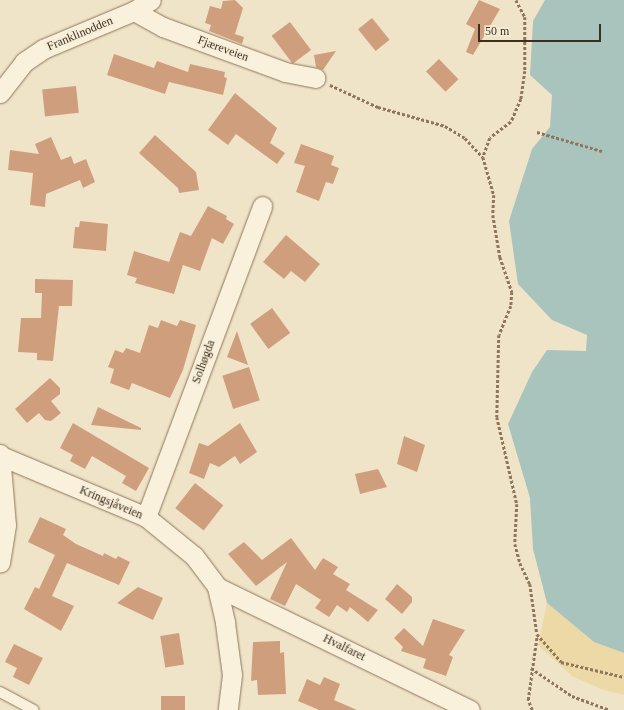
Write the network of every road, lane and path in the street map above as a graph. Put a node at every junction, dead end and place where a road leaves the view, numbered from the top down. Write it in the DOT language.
graph roads {
  1 [pos="151,0"];
  2 [pos="516,0"];
  3 [pos="134,11"];
  4 [pos="315,78"];
  5 [pos="0,93"];
  6 [pos="537,132"];
  7 [pos="602,151"];
  8 [pos="483,157"];
  9 [pos="262,206"];
  10 [pos="0,455"];
  11 [pos="146,517"];
  12 [pos="0,563"];
  13 [pos="217,587"];
  14 [pos="537,634"];
  15 [pos="531,668"];
  16 [pos="624,677"];
  17 [pos="0,692"];
  18 [pos="34,710"];
  19 [pos="228,710"];
  20 [pos="470,710"];
  21 [pos="532,710"];
  22 [pos="610,710"];
  1 -- 3 [label="street, Franklinodden"];
  2 -- 8 [label="path"];
  3 -- 4 [label="street, Fjæreveien"];
  3 -- 5 [label="street, Franklinodden"];
  4 -- 8 [label="path"];
  6 -- 7 [label="path"];
  8 -- 14 [label="path"];
  9 -- 11 [label="street, Solhøgda"];
  10 -- 11 [label="street, Kringsjåveien"];
  10 -- 12 [label="street"];
  11 -- 13 [label="street, Kringsjåveien"];
  13 -- 19 [label="street, Kringsjåveien"];
  13 -- 20 [label="street, Hvalfaret"];
  14 -- 15 [label="path"];
  14 -- 16 [label="path"];
  15 -- 21 [label="path"];
  15 -- 22 [label="path"];
  17 -- 18 [label="lane"];
}
